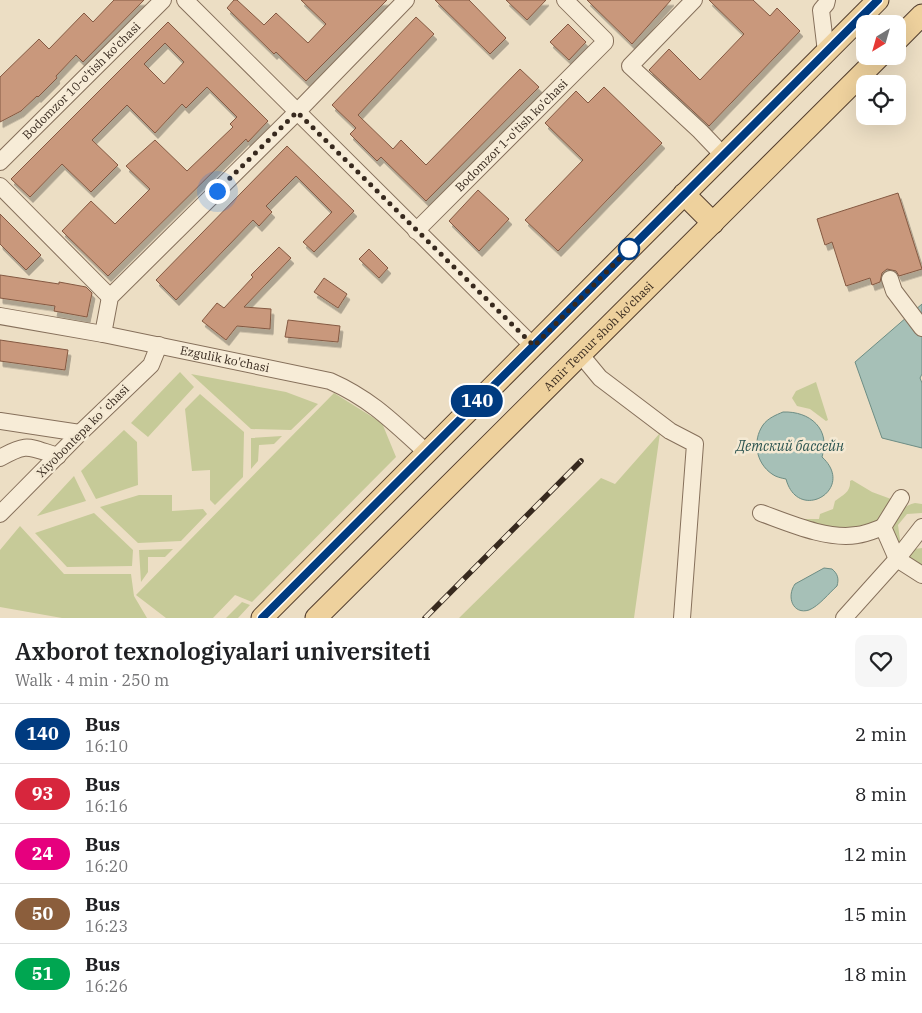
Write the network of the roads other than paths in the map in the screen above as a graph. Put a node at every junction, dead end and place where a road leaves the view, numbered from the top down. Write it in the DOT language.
graph roads {
  1 [pos="163,0"];
  2 [pos="185,0"];
  3 [pos="406,0"];
  4 [pos="565,0"];
  5 [pos="694,0"];
  6 [pos="827,0"];
  7 [pos="878,0"];
  8 [pos="922,15"];
  9 [pos="906,31"];
  10 [pos="826,52"];
  11 [pos="871,65"];
  12 [pos="297,112"];
  13 [pos="722,154"];
  14 [pos="0,162"];
  15 [pos="0,186"];
  16 [pos="684,194"];
  17 [pos="714,223"];
  18 [pos="416,231"];
  19 [pos="892,285"];
  20 [pos="110,297"];
  21 [pos="0,316"];
  22 [pos="922,328"];
  23 [pos="103,334"];
  24 [pos="159,345"];
  25 [pos="534,346"];
  26 [pos="581,355"];
  27 [pos="0,421"];
  28 [pos="80,433"];
  29 [pos="426,452"];
  30 [pos="58,456"];
  31 [pos="0,458"];
  32 [pos="901,498"];
  33 [pos="761,513"];
  34 [pos="0,514"];
  35 [pos="883,527"];
  36 [pos="922,527"];
  37 [pos="897,558"];
  38 [pos="922,575"];
  39 [pos="262,618"];
  40 [pos="316,618"];
  41 [pos="682,618"];
  42 [pos="844,618"];
  1 -- 14 [label="street, Bodomzor 10-o'tish ko'chasi"];
  2 -- 12 [label="street"];
  3 -- 12 [label="street"];
  4 -- 18 [label="street, Bodomzor 1-o'tish ko'chasi"];
  5 -- 13 [label="street"];
  6 -- 10 [label="street"];
  7 -- 10 [label="main road"];
  8 -- 9 [label="main road"];
  10 -- 13 [label="main road"];
  11 -- 17 [label="main road, Amir Temur shoh ko'chasi"];
  12 -- 18 [label="street"];
  12 -- 20 [label="street"];
  13 -- 16 [label="main road"];
  15 -- 20 [label="street"];
  16 -- 17 [label="main road"];
  16 -- 25 [label="main road"];
  17 -- 26 [label="main road, Amir Temur shoh ko'chasi"];
  18 -- 25 [label="street"];
  19 -- 22 [label="street"];
  20 -- 23 [label="street"];
  21 -- 23 [label="street, Ezgulik ko'chasi"];
  23 -- 24 [label="street, Ezgulik ko'chasi"];
  24 -- 28 [label="street, Xiyobontepa koʻchasi"];
  24 -- 29 [label="street, Ezgulik ko'chasi"];
  25 -- 29 [label="main road"];
  26 -- 40 [label="main road, Amir Temur shoh ko'chasi"];
  26 -- 41 [label="street"];
  27 -- 28 [label="street"];
  28 -- 30 [label="street, Xiyobontepa koʻchasi"];
  29 -- 39 [label="main road"];
  30 -- 31 [label="street"];
  30 -- 34 [label="street, Xiyobontepa koʻchasi"];
  32 -- 35 [label="street"];
  33 -- 35 [label="street"];
  35 -- 37 [label="street"];
  36 -- 37 [label="street"];
  37 -- 38 [label="street"];
  37 -- 42 [label="street"];
}
